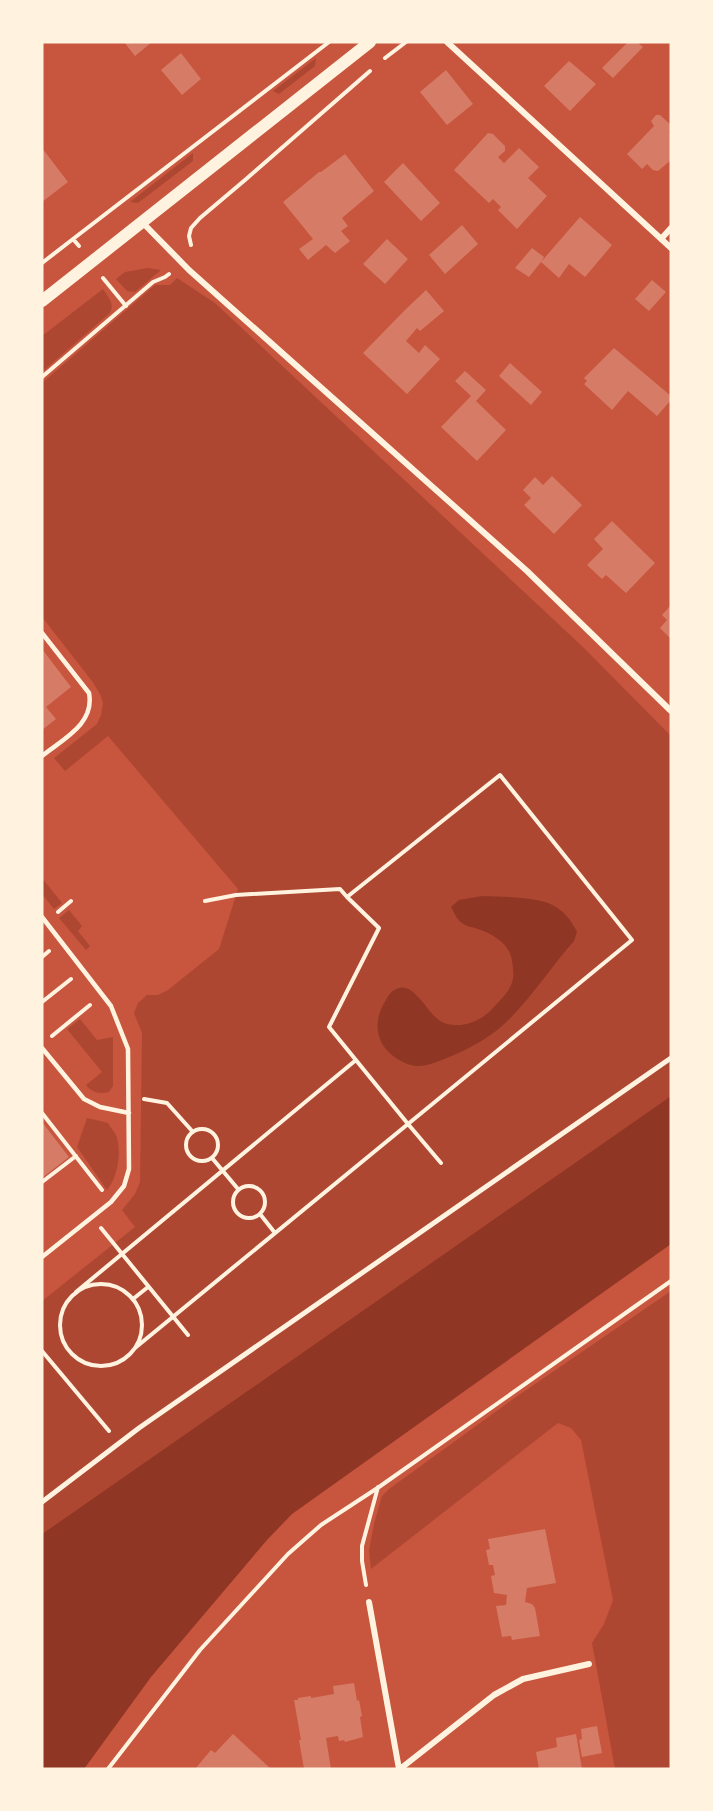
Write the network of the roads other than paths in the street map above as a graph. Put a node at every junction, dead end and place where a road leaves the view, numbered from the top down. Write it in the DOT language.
graph roads {
  1 [pos="370,42"];
  2 [pos="447,42"];
  3 [pos="142,222"];
  4 [pos="671,228"];
  5 [pos="662,239"];
  6 [pos="671,248"];
  7 [pos="44,295"];
  8 [pos="42,633"];
  9 [pos="671,711"];
  10 [pos="42,756"];
  11 [pos="42,917"];
  12 [pos="42,1048"];
  13 [pos="671,1058"];
  14 [pos="129,1113"];
  15 [pos="42,1257"];
  16 [pos="42,1502"];
  17 [pos="369,1602"];
  18 [pos="589,1664"];
  19 [pos="399,1769"];
  1 -- 3 [label="main road"];
  2 -- 5 [label="street"];
  3 -- 7 [label="main road"];
  3 -- 9 [label="street"];
  4 -- 5 [label="street"];
  5 -- 6 [label="street"];
  8 -- 10 [label="lane"];
  11 -- 14 [label="lane"];
  12 -- 14 [label="lane"];
  13 -- 16 [label="street"];
  14 -- 15 [label="lane"];
  17 -- 19 [label="street"];
  18 -- 19 [label="street"];
}
